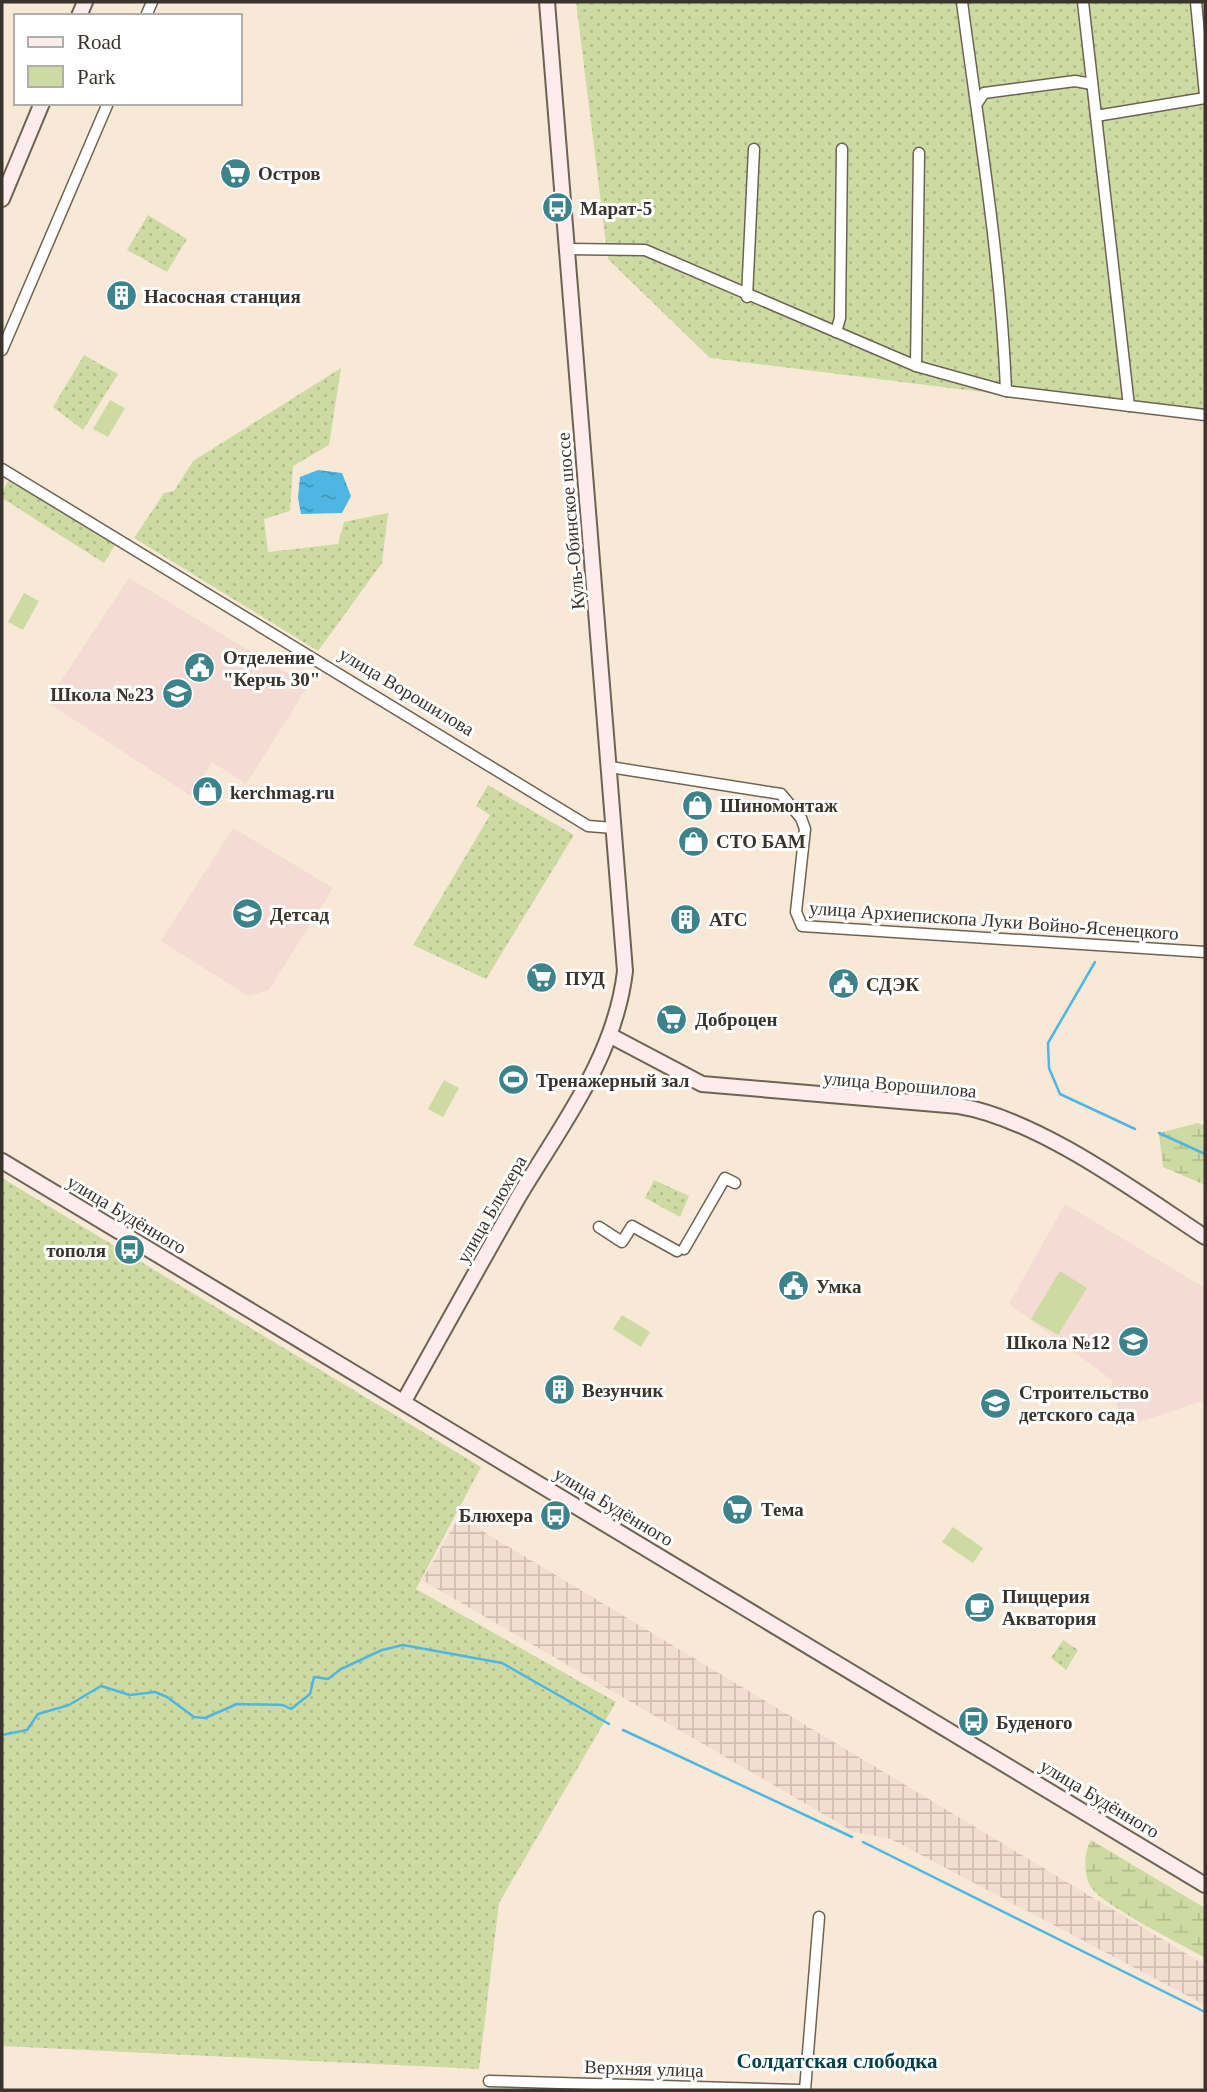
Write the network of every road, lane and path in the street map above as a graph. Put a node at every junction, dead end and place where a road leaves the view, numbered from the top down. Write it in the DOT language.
graph roads {
  1 [pos="547,2"];
  2 [pos="962,2"];
  3 [pos="1083,2"];
  4 [pos="1196,2"];
  5 [pos="1092,84"];
  6 [pos="1205,96"];
  7 [pos="978,102"];
  8 [pos="41,105"];
  9 [pos="107,105"];
  10 [pos="1096,116"];
  11 [pos="754,149"];
  12 [pos="842,149"];
  13 [pos="919,153"];
  14 [pos="2,199"];
  15 [pos="568,249"];
  16 [pos="747,297"];
  17 [pos="836,332"];
  18 [pos="2,350"];
  19 [pos="916,366"];
  20 [pos="1006,391"];
  21 [pos="1129,405"];
  22 [pos="1205,415"];
  23 [pos="2,469"];
  24 [pos="610,766"];
  25 [pos="614,828"];
  26 [pos="1205,952"];
  27 [pos="611,1036"];
  28 [pos="2,1161"];
  29 [pos="735,1183"];
  30 [pos="599,1227"];
  31 [pos="1205,1237"];
  32 [pos="404,1401"];
  33 [pos="1205,1885"];
  34 [pos="818,1917"];
  35 [pos="489,2081"];
  36 [pos="799,2090"];
  37 [pos="805,2090"];
  1 -- 15 [label="main road, Куль-Обинское шоссе"];
  2 -- 7 [label="street"];
  3 -- 5 [label="street"];
  4 -- 6 [label="street"];
  5 -- 7 [label="street"];
  5 -- 10 [label="street"];
  6 -- 10 [label="street"];
  7 -- 20 [label="street"];
  8 -- 14 [label="main road"];
  9 -- 18 [label="street"];
  10 -- 21 [label="street"];
  11 -- 16 [label="street"];
  12 -- 17 [label="street"];
  13 -- 19 [label="street"];
  15 -- 16 [label="street"];
  15 -- 24 [label="main road, Куль-Обинское шоссе"];
  16 -- 17 [label="street"];
  17 -- 19 [label="street"];
  19 -- 20 [label="street"];
  20 -- 21 [label="street"];
  21 -- 22 [label="street"];
  23 -- 25 [label="street, улица Ворошилова"];
  24 -- 25 [label="main road, Куль-Обинское шоссе"];
  24 -- 26 [label="street, улица Архиепископа Луки Войно-Ясенецкого"];
  25 -- 27 [label="main road, Куль-Обинское шоссе"];
  27 -- 31 [label="main road, улица Ворошилова"];
  27 -- 32 [label="main road, улица Блюхера"];
  28 -- 32 [label="main road, улица Будённого"];
  29 -- 30 [label="street"];
  32 -- 33 [label="main road, улица Будённого"];
  34 -- 37 [label="street"];
  35 -- 36 [label="street, Верхняя улица"];
}
